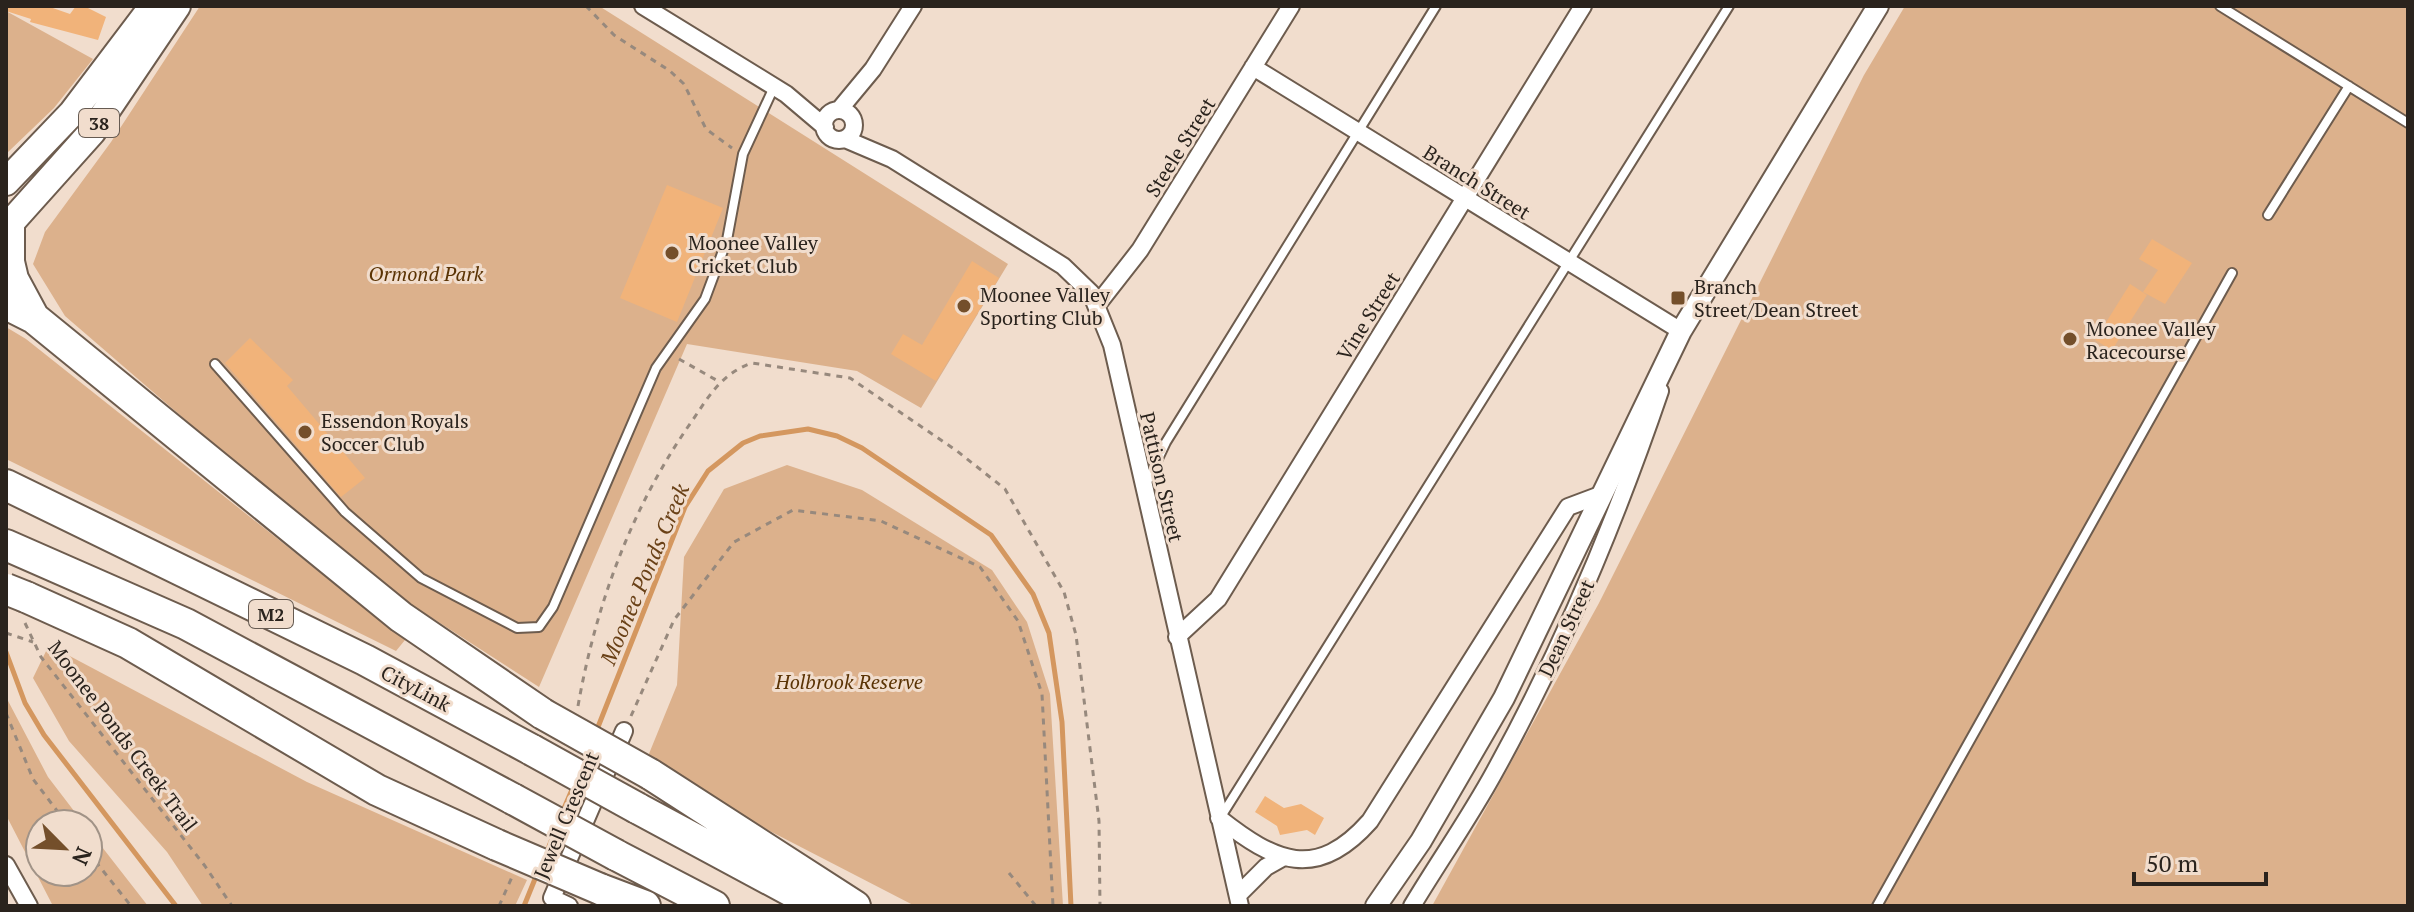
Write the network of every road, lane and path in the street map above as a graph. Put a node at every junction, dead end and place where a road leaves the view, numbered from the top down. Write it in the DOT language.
graph roads {
  1 [pos="153,6"];
  2 [pos="177,6"];
  3 [pos="586,6"];
  4 [pos="643,6"];
  5 [pos="913,6"];
  6 [pos="1291,6"];
  7 [pos="1436,6"];
  8 [pos="1583,6"];
  9 [pos="1729,6"];
  10 [pos="1878,6"];
  11 [pos="2220,6"];
  12 [pos="1253,67"];
  13 [pos="2349,86"];
  14 [pos="780,90"];
  15 [pos="845,121"];
  16 [pos="2408,123"];
  17 [pos="1358,132"];
  18 [pos="743,154"];
  19 [pos="6,182"];
  20 [pos="1464,198"];
  21 [pos="2268,215"];
  22 [pos="8,226"];
  23 [pos="1570,264"];
  24 [pos="2232,273"];
  25 [pos="6,304"];
  26 [pos="1097,305"];
  27 [pos="34,318"];
  28 [pos="1681,331"];
  29 [pos="666,351"];
  30 [pos="215,364"];
  31 [pos="719,382"];
  32 [pos="6,485"];
  33 [pos="1144,488"];
  34 [pos="1600,495"];
  35 [pos="7,545"];
  36 [pos="19,602"];
  37 [pos="6,633"];
  38 [pos="1177,637"];
  39 [pos="34,642"];
  40 [pos="577,710"];
  41 [pos="6,713"];
  42 [pos="624,731"];
  43 [pos="55,808"];
  44 [pos="1219,818"];
  45 [pos="507,856"];
  46 [pos="1282,858"];
  47 [pos="6,865"];
  48 [pos="104,872"];
  49 [pos="1009,873"];
  50 [pos="1381,899"];
  51 [pos="1239,901"];
  52 [pos="29,906"];
  53 [pos="131,906"];
  54 [pos="232,906"];
  55 [pos="499,906"];
  56 [pos="569,906"];
  57 [pos="645,906"];
  58 [pos="714,906"];
  59 [pos="819,906"];
  60 [pos="855,906"];
  61 [pos="1036,906"];
  62 [pos="1053,906"];
  63 [pos="1100,906"];
  64 [pos="1412,906"];
  65 [pos="1877,906"];
  1 -- 19 [label="main road, 38"];
  2 -- 22 [label="main road, 38"];
  3 -- 18 [label="path"];
  4 -- 14 [label="street, Pattison Street"];
  5 -- 15 [label="street"];
  6 -- 12 [label="street, Steele Street"];
  7 -- 17 [label="lane"];
  8 -- 20 [label="street, Vine Street"];
  9 -- 23 [label="lane"];
  10 -- 28 [label="street, Dean Street"];
  11 -- 13 [label="lane"];
  12 -- 17 [label="street, Branch Street"];
  12 -- 26 [label="street, Steele Street"];
  13 -- 16 [label="lane"];
  13 -- 21 [label="lane"];
  14 -- 15 [label="street, Pattison Street"];
  14 -- 15 [label="street, Pattison Street"];
  14 -- 18 [label="lane"];
  15 -- 26 [label="street, Pattison Street"];
  17 -- 20 [label="street, Branch Street"];
  17 -- 33 [label="lane"];
  18 -- 29 [label="lane"];
  20 -- 23 [label="street, Branch Street"];
  20 -- 38 [label="street, Vine Street"];
  22 -- 27 [label="highway"];
  23 -- 28 [label="street, Branch Street"];
  23 -- 44 [label="lane"];
  24 -- 65 [label="lane"];
  25 -- 27 [label="highway"];
  26 -- 33 [label="street, Pattison Street"];
  27 -- 60 [label="highway, bridge"];
  28 -- 34 [label="street, Dean Street"];
  28 -- 64 [label="street, Dean Street"];
  29 -- 30 [label="lane"];
  29 -- 31 [label="path"];
  31 -- 40 [label="path"];
  31 -- 63 [label="path"];
  32 -- 59 [label="highway, CityLink / M2, bridge"];
  33 -- 38 [label="street, Pattison Street"];
  34 -- 46 [label="street"];
  34 -- 50 [label="street, Dean Street"];
  35 -- 58 [label="highway, M2, bridge"];
  36 -- 39 [label="path, Moonee Ponds Creek Trail"];
  36 -- 45 [label="highway"];
  37 -- 39 [label="path"];
  38 -- 44 [label="street, Pattison Street"];
  39 -- 54 [label="path, Moonee Ponds Creek Trail"];
  41 -- 43 [label="path"];
  42 -- 56 [label="street, Jewell Crescent"];
  42 -- 62 [label="path"];
  44 -- 46 [label="street"];
  44 -- 51 [label="street, Pattison Street"];
  45 -- 55 [label="path"];
  45 -- 57 [label="highway, bridge"];
  46 -- 51 [label="street"];
  47 -- 52 [label="street"];
  48 -- 53 [label="path"];
  49 -- 61 [label="path"];
}
